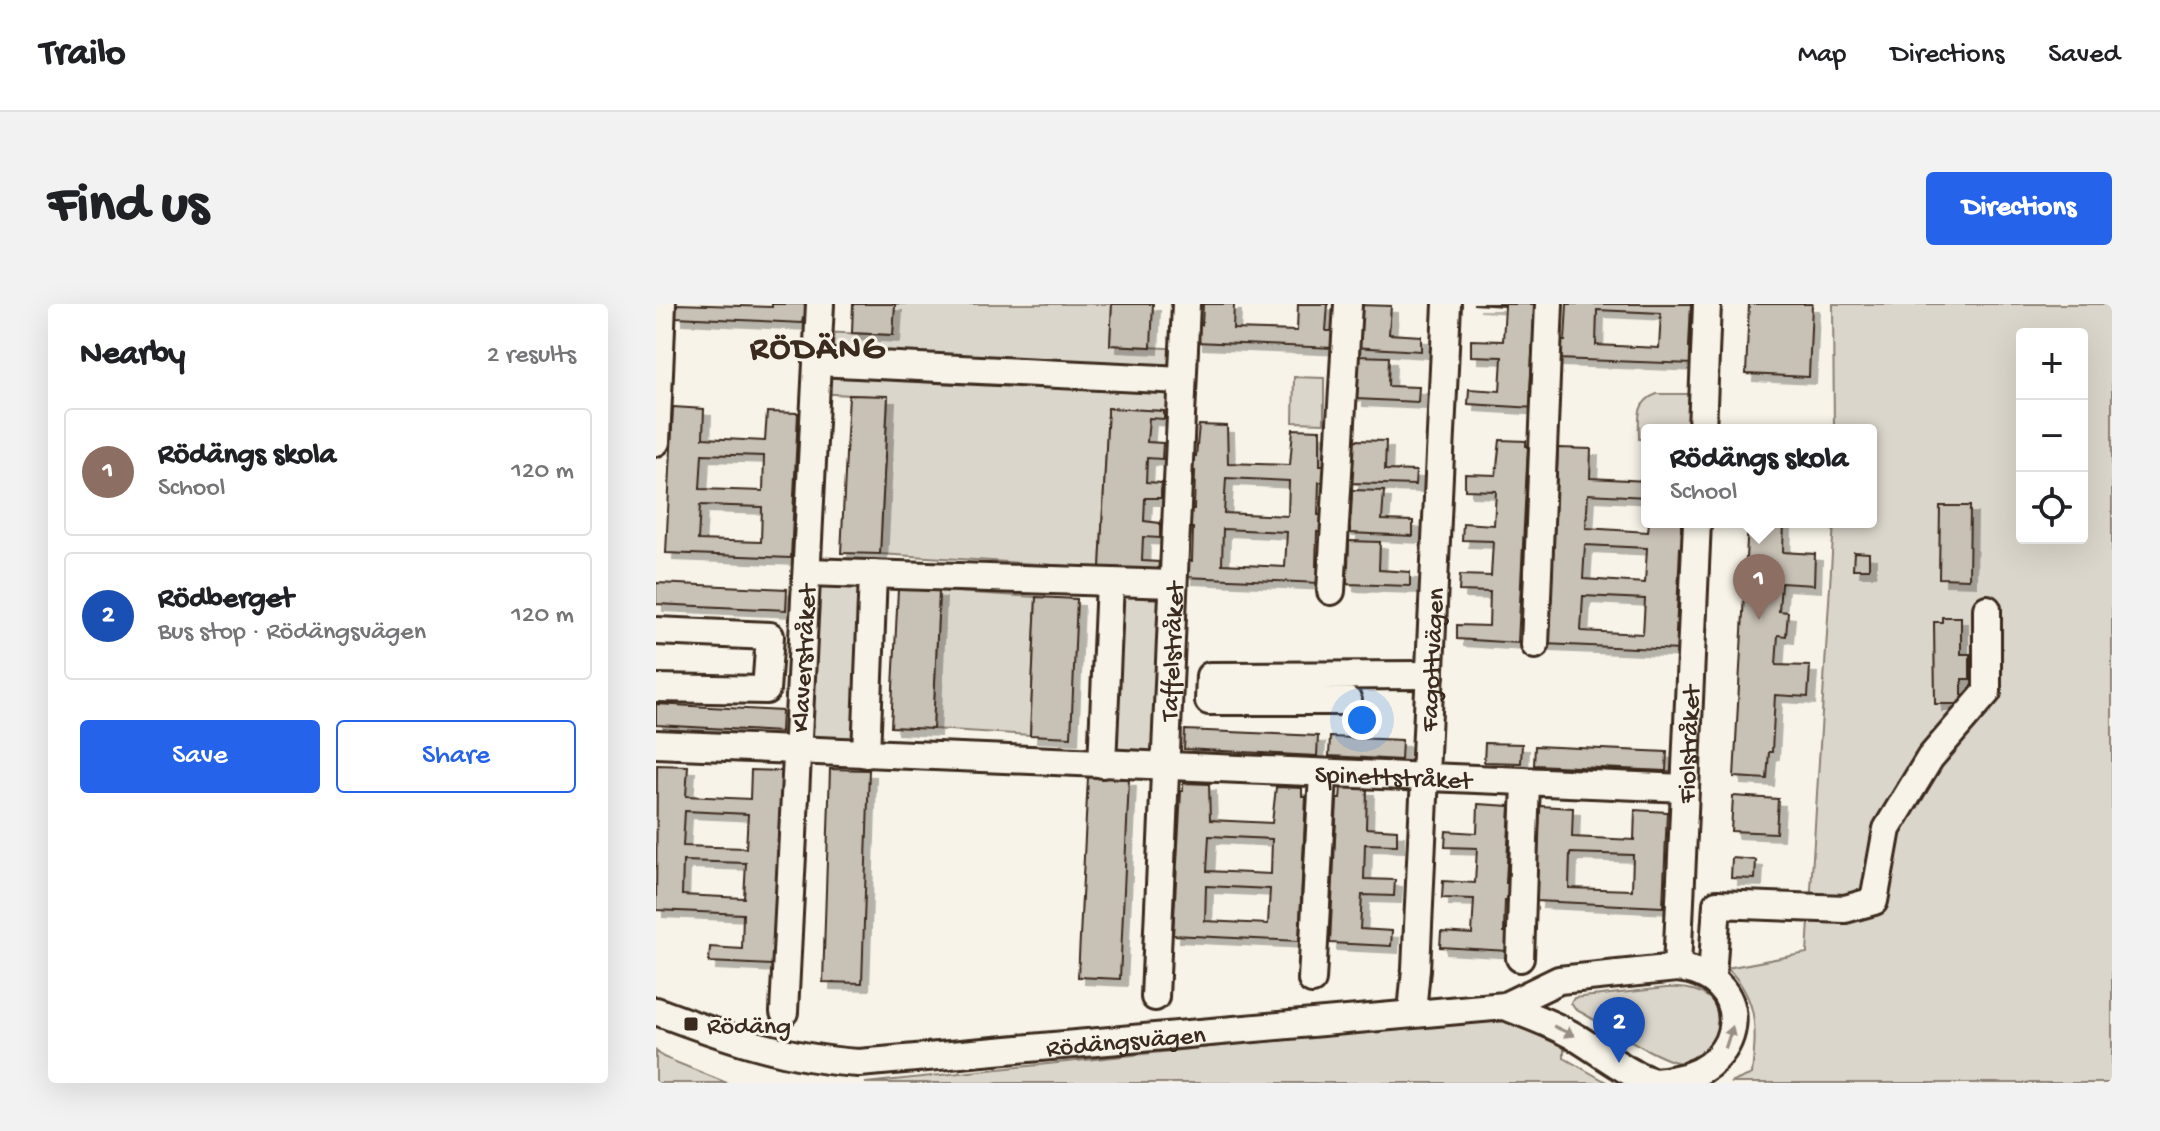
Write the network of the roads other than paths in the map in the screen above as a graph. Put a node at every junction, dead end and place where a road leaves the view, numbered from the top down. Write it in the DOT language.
graph roads {
  1 [pos="662,304"];
  2 [pos="820,304"];
  3 [pos="1186,304"];
  4 [pos="1348,304"];
  5 [pos="1447,304"];
  6 [pos="1549,304"];
  7 [pos="1707,304"];
  8 [pos="817,362"];
  9 [pos="1182,380"];
  10 [pos="1702,424"];
  11 [pos="656,442"];
  12 [pos="1697,528"];
  13 [pos="807,572"];
  14 [pos="873,574"];
  15 [pos="1110,582"];
  16 [pos="1173,584"];
  17 [pos="1331,591"];
  18 [pos="1987,609"];
  19 [pos="656,631"];
  20 [pos="1535,645"];
  21 [pos="1430,675"];
  22 [pos="656,688"];
  23 [pos="1348,701"];
  24 [pos="656,744"];
  25 [pos="798,751"];
  26 [pos="866,754"];
  27 [pos="1102,764"];
  28 [pos="1165,767"];
  29 [pos="1323,774"];
  30 [pos="1424,778"];
  31 [pos="1526,782"];
  32 [pos="1685,788"];
  33 [pos="1520,958"];
  34 [pos="1677,968"];
  35 [pos="1712,977"];
  36 [pos="1312,980"];
  37 [pos="1155,997"];
  38 [pos="1505,1006"];
  39 [pos="656,1011"];
  40 [pos="784,1012"];
  41 [pos="1412,1013"];
  42 [pos="829,1072"];
  1 -- 11 [label="street"];
  2 -- 8 [label="street, Klaverstråket"];
  3 -- 9 [label="street, Taffelstråket"];
  4 -- 17 [label="street"];
  5 -- 21 [label="street, Fagottvägen"];
  6 -- 20 [label="street"];
  7 -- 10 [label="street"];
  8 -- 9 [label="street"];
  8 -- 13 [label="street, Klaverstråket"];
  9 -- 16 [label="street, Taffelstråket"];
  12 -- 32 [label="street, Fiolstråket"];
  13 -- 14 [label="street"];
  13 -- 25 [label="street, Klaverstråket"];
  14 -- 15 [label="street"];
  14 -- 26 [label="street"];
  15 -- 16 [label="street"];
  15 -- 27 [label="street"];
  16 -- 28 [label="street, Taffelstråket"];
  18 -- 35 [label="street"];
  19 -- 22 [label="street"];
  21 -- 23 [label="street"];
  21 -- 30 [label="street, Fagottvägen"];
  24 -- 25 [label="street, Spinettstråket"];
  25 -- 26 [label="street, Spinettstråket"];
  25 -- 40 [label="street, Klaverstråket"];
  26 -- 27 [label="street, Spinettstråket"];
  27 -- 28 [label="street, Spinettstråket"];
  28 -- 29 [label="street, Spinettstråket"];
  28 -- 37 [label="street, Taffelstråket"];
  29 -- 30 [label="street, Spinettstråket"];
  29 -- 36 [label="street"];
  30 -- 31 [label="street, Spinettstråket"];
  30 -- 41 [label="street, Fagottvägen"];
  31 -- 32 [label="street, Spinettstråket"];
  31 -- 33 [label="street"];
  32 -- 34 [label="street, Fiolstråket"];
  34 -- 35 [label="street, Rödängsvägen"];
  34 -- 38 [label="street, Rödängsvägen"];
  38 -- 35 [label="street, Rödängsvägen, one-way"];
  38 -- 41 [label="street, Rödängsvägen"];
  39 -- 42 [label="street, Rödängsvägen"];
  41 -- 42 [label="street, Rödängsvägen"];
}
